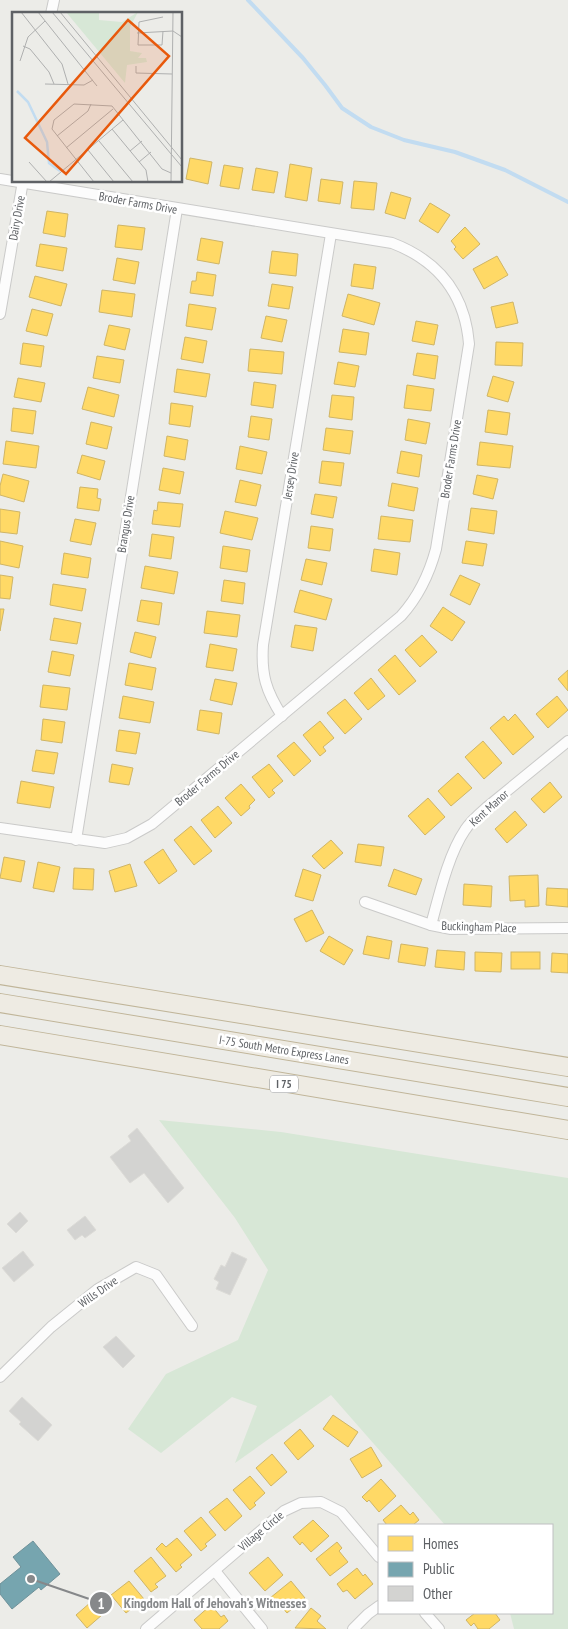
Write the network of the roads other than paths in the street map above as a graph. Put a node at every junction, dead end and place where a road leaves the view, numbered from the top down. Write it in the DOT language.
graph roads {
  1 [pos="23,182"];
  2 [pos="177,209"];
  3 [pos="331,234"];
  4 [pos="0,314"];
  5 [pos="282,716"];
  6 [pos="568,741"];
  7 [pos="0,828"];
  8 [pos="76,840"];
  9 [pos="365,902"];
  10 [pos="430,925"];
  11 [pos="568,928"];
  12 [pos="0,975"];
  13 [pos="0,1003"];
  14 [pos="0,1035"];
  15 [pos="568,1067"];
  16 [pos="568,1097"];
  17 [pos="568,1130"];
  18 [pos="192,1326"];
  19 [pos="0,1377"];
  20 [pos="378,1556"];
  21 [pos="215,1571"];
  22 [pos="378,1607"];
  23 [pos="426,1614"];
  24 [pos="146,1629"];
  25 [pos="262,1629"];
  26 [pos="353,1629"];
  27 [pos="438,1629"];
  1 -- 2 [label="street, Broder Farms Drive"];
  1 -- 4 [label="street, Dairy Drive"];
  2 -- 3 [label="street, Broder Farms Drive"];
  2 -- 8 [label="street, Brangus Drive"];
  3 -- 5 [label="street, Jersey Drive"];
  3 -- 5 [label="street, Broder Farms Drive"];
  5 -- 8 [label="street, Broder Farms Drive"];
  6 -- 10 [label="street, Kent Manor"];
  7 -- 8 [label="street, Broder Farms Drive"];
  9 -- 10 [label="street, Buckingham Place"];
  10 -- 11 [label="street, Buckingham Place"];
  12 -- 15 [label="highway"];
  13 -- 16 [label="highway, I-75 South Metro Express Lanes"];
  14 -- 17 [label="highway, I 75"];
  18 -- 19 [label="street, Wills Drive"];
  20 -- 21 [label="street, Village Circle"];
  21 -- 24 [label="street, Village Circle"];
  21 -- 25 [label="street"];
  22 -- 26 [label="street"];
  23 -- 27 [label="street"];
}
